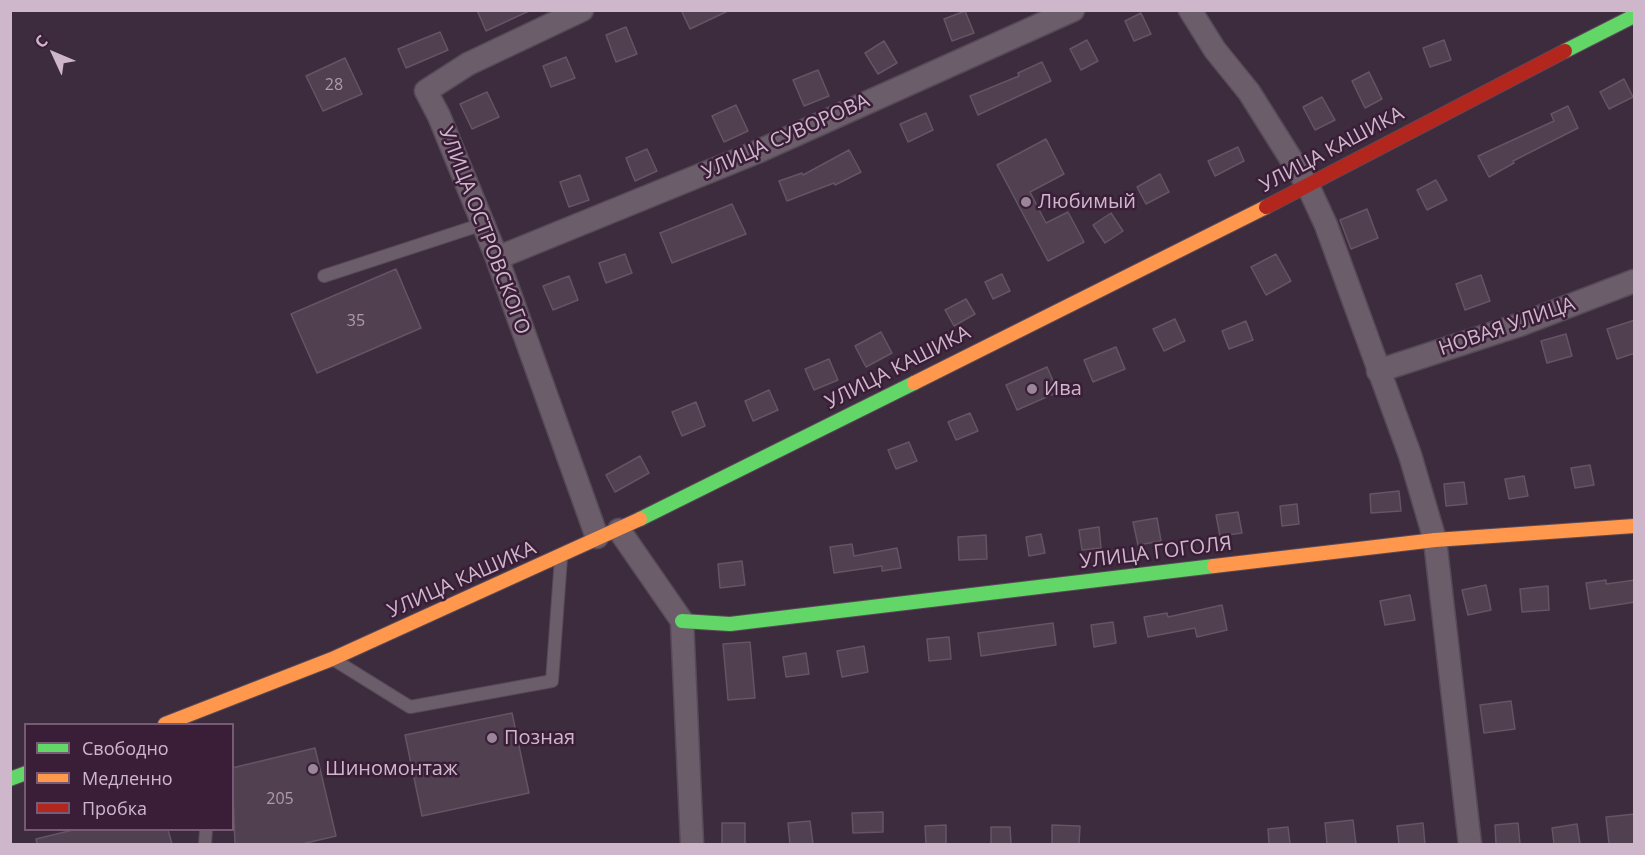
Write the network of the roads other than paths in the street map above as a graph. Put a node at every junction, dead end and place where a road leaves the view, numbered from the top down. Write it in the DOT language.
graph roads {
  1 [pos="582,10"];
  2 [pos="1073,10"];
  3 [pos="1190,10"];
  4 [pos="1635,16"];
  5 [pos="1308,186"];
  6 [pos="483,224"];
  7 [pos="497,258"];
  8 [pos="324,276"];
  9 [pos="1635,281"];
  10 [pos="1378,371"];
  11 [pos="1635,526"];
  12 [pos="619,530"];
  13 [pos="597,537"];
  14 [pos="1435,540"];
  15 [pos="561,556"];
  16 [pos="682,621"];
  17 [pos="332,659"];
  18 [pos="200,718"];
  19 [pos="171,723"];
  20 [pos="692,844"];
  21 [pos="1470,844"];
  1 -- 6 [label="street, УЛИЦА ОСТРОВСКОГО"];
  2 -- 7 [label="street, УЛИЦА СУВОРОВА"];
  3 -- 5 [label="street"];
  4 -- 5 [label="main road, УЛИЦА КАШИКА"];
  5 -- 10 [label="street"];
  5 -- 12 [label="main road, УЛИЦА КАШИКА"];
  6 -- 7 [label="street, УЛИЦА ОСТРОВСКОГО"];
  6 -- 8 [label="lane"];
  7 -- 13 [label="street, УЛИЦА ОСТРОВСКОГО"];
  9 -- 10 [label="street, НОВАЯ УЛИЦА"];
  10 -- 14 [label="street"];
  11 -- 14 [label="main road, УЛИЦА ГОГОЛЯ"];
  12 -- 13 [label="main road, УЛИЦА КАШИКА"];
  12 -- 16 [label="street"];
  13 -- 15 [label="main road, УЛИЦА КАШИКА"];
  14 -- 16 [label="main road, УЛИЦА ГОГОЛЯ"];
  14 -- 21 [label="street"];
  15 -- 17 [label="main road, УЛИЦА КАШИКА"];
  15 -- 17 [label="lane"];
  16 -- 20 [label="street"];
  17 -- 18 [label="main road, УЛИЦА КАШИКА"];
  18 -- 19 [label="main road, УЛИЦА КАШИКА"];
}
